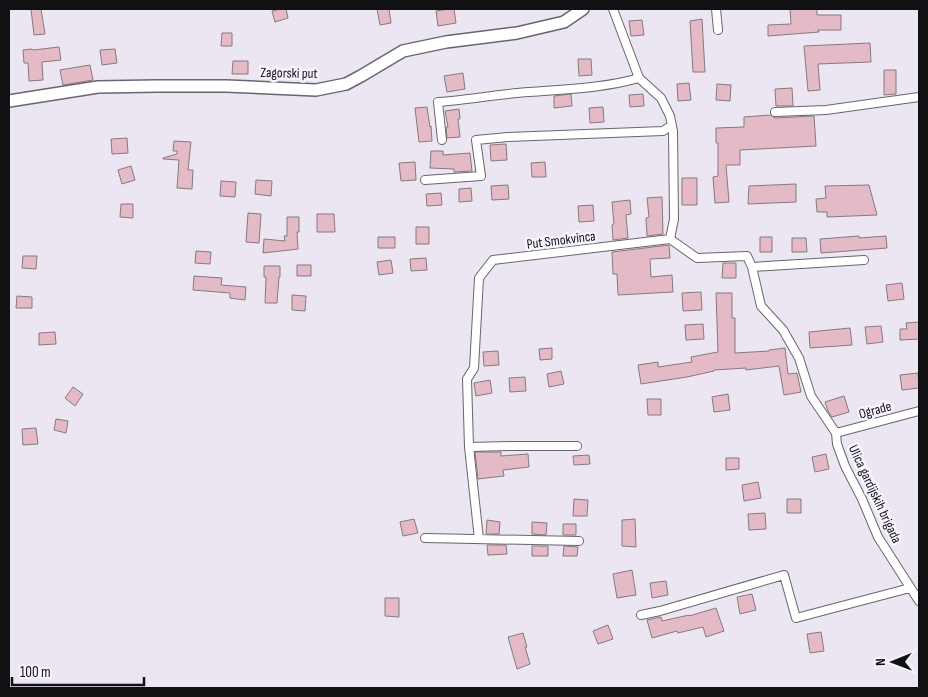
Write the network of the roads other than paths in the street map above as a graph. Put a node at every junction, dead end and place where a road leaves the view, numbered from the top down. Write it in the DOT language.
graph roads {
  1 [pos="583,9"];
  2 [pos="613,9"];
  3 [pos="716,9"];
  4 [pos="718,30"];
  5 [pos="639,78"];
  6 [pos="919,97"];
  7 [pos="9,101"];
  8 [pos="775,112"];
  9 [pos="671,126"];
  10 [pos="442,140"];
  11 [pos="425,180"];
  12 [pos="670,239"];
  13 [pos="864,260"];
  14 [pos="752,267"];
  15 [pos="919,411"];
  16 [pos="836,433"];
  17 [pos="576,446"];
  18 [pos="469,447"];
  19 [pos="425,538"];
  20 [pos="479,539"];
  21 [pos="579,541"];
  22 [pos="910,588"];
  23 [pos="919,601"];
  24 [pos="641,615"];
  1 -- 7 [label="main road, Zagorski put"];
  2 -- 5 [label="street"];
  3 -- 4 [label="street"];
  5 -- 9 [label="street"];
  5 -- 10 [label="street"];
  6 -- 8 [label="street"];
  9 -- 11 [label="street"];
  9 -- 12 [label="street"];
  12 -- 14 [label="street"];
  12 -- 18 [label="street, Put Smokvinca"];
  13 -- 14 [label="street"];
  14 -- 16 [label="street, Ulica gardijskih brigada"];
  15 -- 16 [label="street, Ograde"];
  16 -- 22 [label="street, Ulica gardijskih brigada"];
  17 -- 18 [label="street"];
  18 -- 20 [label="street, Put Smokvinca"];
  19 -- 20 [label="street"];
  20 -- 21 [label="street"];
  22 -- 23 [label="street, Ulica gardijskih brigada"];
  22 -- 24 [label="street"];
}
